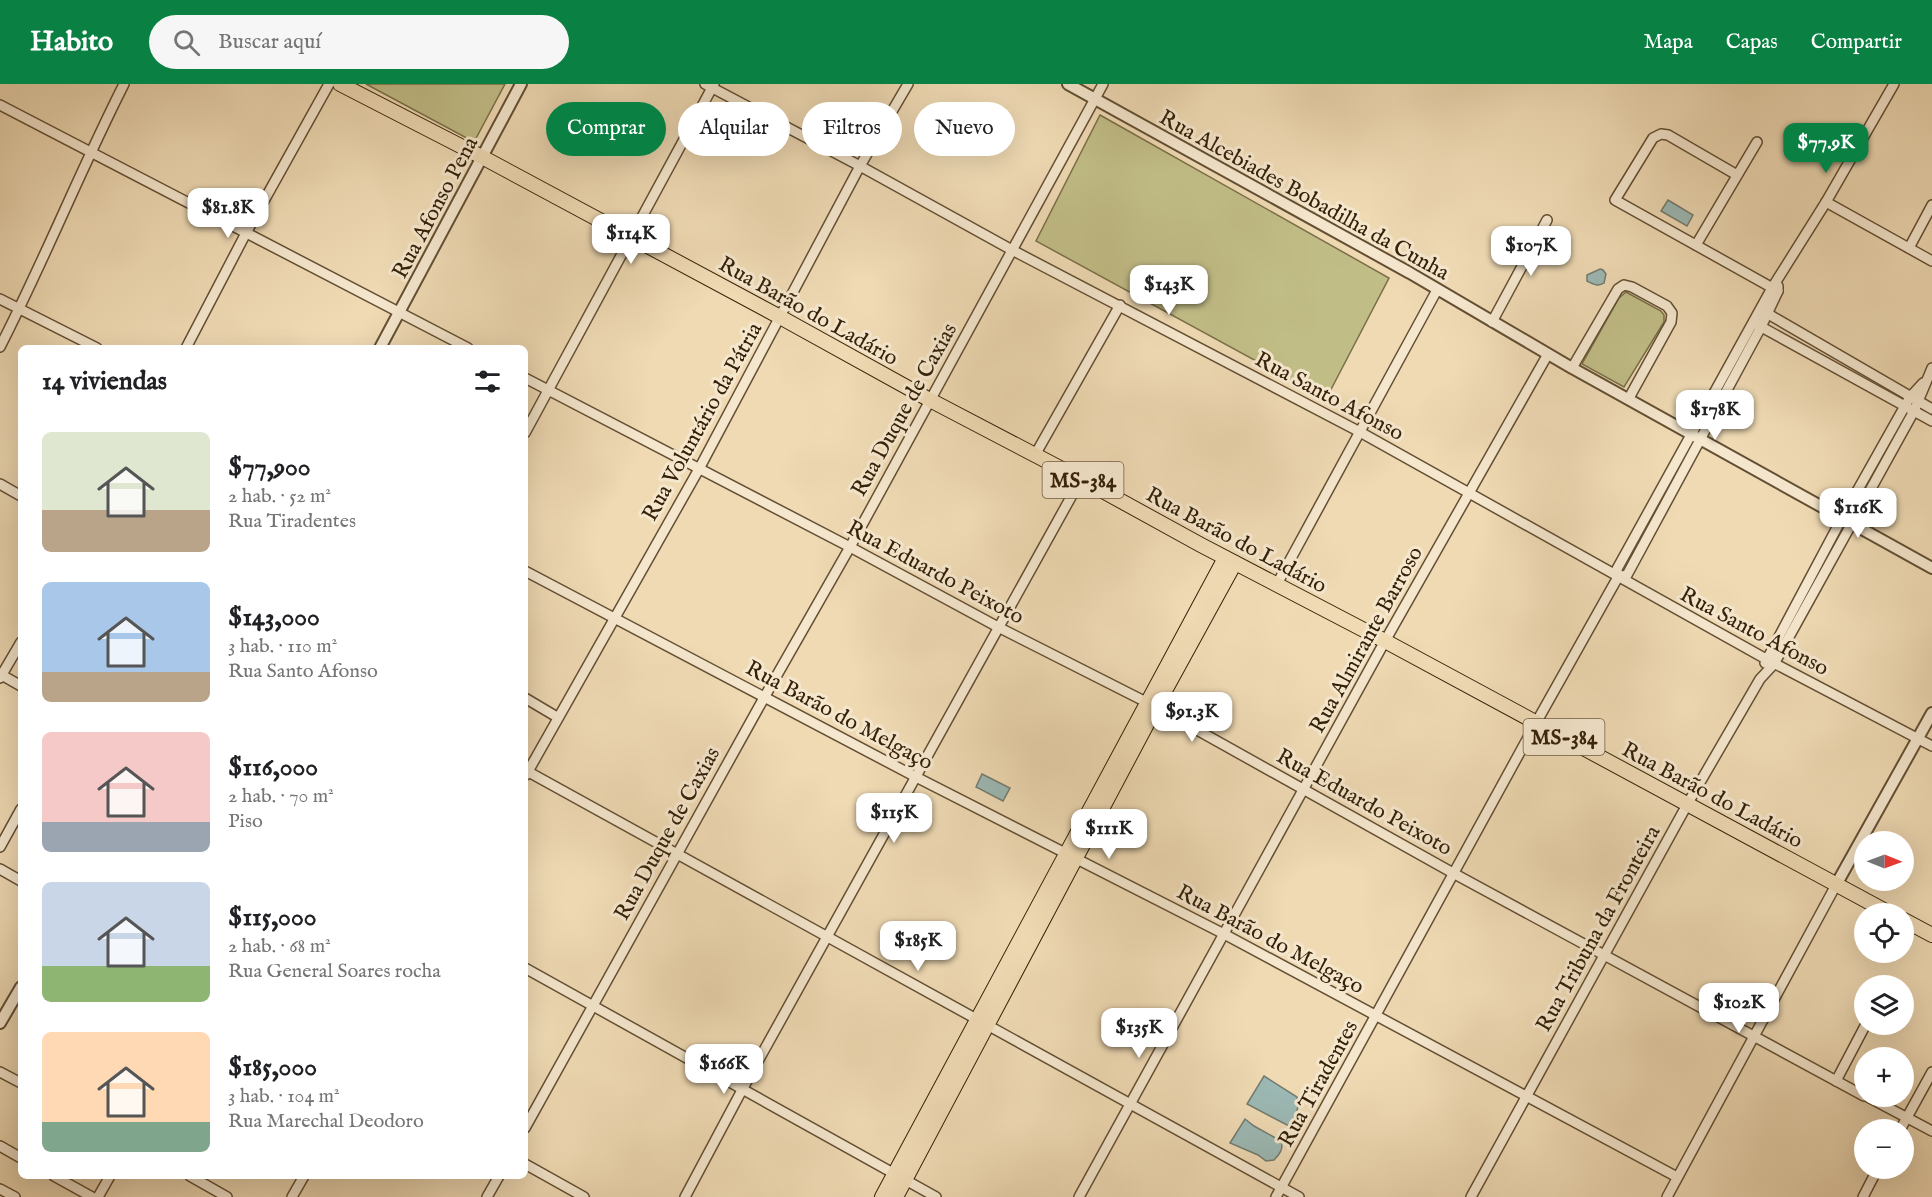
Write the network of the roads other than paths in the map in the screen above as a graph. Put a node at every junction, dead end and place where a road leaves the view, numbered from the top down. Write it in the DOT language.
graph roads {
  1 [pos="124,84"];
  2 [pos="329,84"];
  3 [pos="340,84"];
  4 [pos="521,84"];
  5 [pos="908,84"];
  6 [pos="1068,84"];
  7 [pos="1103,84"];
  8 [pos="1894,84"];
  9 [pos="710,85"];
  10 [pos="1095,99"];
  11 [pos="0,105"];
  12 [pos="1756,142"];
  13 [pos="90,152"];
  14 [pos="482,157"];
  15 [pos="860,166"];
  16 [pos="1737,175"];
  17 [pos="1826,202"];
  18 [pos="1932,205"];
  19 [pos="1547,220"];
  20 [pos="246,233"];
  21 [pos="630,237"];
  22 [pos="1696,245"];
  23 [pos="1909,248"];
  24 [pos="1012,250"];
  25 [pos="1932,261"];
  26 [pos="1437,290"];
  27 [pos="1775,290"];
  28 [pos="0,299"];
  29 [pos="1120,305"];
  30 [pos="19,310"];
  31 [pos="1764,311"];
  32 [pos="400,312"];
  33 [pos="780,317"];
  34 [pos="1492,322"];
  35 [pos="1757,324"];
  36 [pos="91,345"];
  37 [pos="188,345"];
  38 [pos="382,345"];
  39 [pos="462,345"];
  40 [pos="0,347"];
  41 [pos="1548,354"];
  42 [pos="1572,368"];
  43 [pos="1932,368"];
  44 [pos="528,380"];
  45 [pos="548,390"];
  46 [pos="1629,399"];
  47 [pos="1914,399"];
  48 [pos="930,400"];
  49 [pos="1910,408"];
  50 [pos="1932,409"];
  51 [pos="1932,420"];
  52 [pos="528,427"];
  53 [pos="1360,432"];
  54 [pos="1696,436"];
  55 [pos="1035,455"];
  56 [pos="699,469"];
  57 [pos="1081,479"];
  58 [pos="0,484"];
  59 [pos="18,494"];
  60 [pos="1468,494"];
  61 [pos="1846,521"];
  62 [pos="850,547"];
  63 [pos="1230,560"];
  64 [pos="1932,568"];
  65 [pos="528,573"];
  66 [pos="1617,577"];
  67 [pos="1277,584"];
  68 [pos="614,617"];
  69 [pos="998,627"];
  70 [pos="1385,641"];
  71 [pos="18,647"];
  72 [pos="1770,661"];
  73 [pos="1,675"];
  74 [pos="18,684"];
  75 [pos="765,696"];
  76 [pos="528,700"];
  77 [pos="1151,705"];
  78 [pos="1932,713"];
  79 [pos="557,717"];
  80 [pos="1536,723"];
  81 [pos="1918,738"];
  82 [pos="1932,746"];
  83 [pos="528,768"];
  84 [pos="528,773"];
  85 [pos="916,777"];
  86 [pos="1303,789"];
  87 [pos="1688,803"];
  88 [pos="18,814"];
  89 [pos="0,847"];
  90 [pos="677,853"];
  91 [pos="1071,856"];
  92 [pos="0,869"];
  93 [pos="1453,873"];
  94 [pos="18,879"];
  95 [pos="1836,885"];
  96 [pos="1870,903"];
  97 [pos="1914,925"];
  98 [pos="1224,934"];
  99 [pos="1932,935"];
  100 [pos="827,937"];
  101 [pos="1605,954"];
  102 [pos="528,970"];
  103 [pos="18,992"];
  104 [pos="593,1005"];
  105 [pos="1376,1016"];
  106 [pos="0,1023"];
  107 [pos="981,1023"];
  108 [pos="1860,1035"];
  109 [pos="1754,1036"];
  110 [pos="0,1072"];
  111 [pos="1932,1072"];
  112 [pos="18,1081"];
  113 [pos="1836,1081"];
  114 [pos="742,1090"];
  115 [pos="1854,1090"];
  116 [pos="1527,1096"];
  117 [pos="1130,1103"];
  118 [pos="1886,1107"];
  119 [pos="1906,1117"];
  120 [pos="528,1123"];
  121 [pos="1932,1131"];
  122 [pos="0,1146"];
  123 [pos="18,1156"];
  124 [pos="528,1166"];
  125 [pos="900,1176"];
  126 [pos="1677,1177"];
  127 [pos="59,1179"];
  128 [pos="108,1179"];
  129 [pos="195,1179"];
  130 [pos="302,1179"];
  131 [pos="497,1179"];
  132 [pos="1872,1179"];
  133 [pos="1282,1187"];
  134 [pos="0,1189"];
  135 [pos="15,1197"];
  136 [pos="92,1197"];
  137 [pos="98,1197"];
  138 [pos="228,1197"];
  139 [pos="292,1197"];
  140 [pos="488,1197"];
  141 [pos="584,1197"];
  142 [pos="685,1197"];
  143 [pos="882,1197"];
  144 [pos="896,1197"];
  145 [pos="936,1197"];
  146 [pos="1079,1197"];
  147 [pos="1276,1197"];
  148 [pos="1299,1197"];
  149 [pos="1471,1197"];
  150 [pos="1667,1197"];
  151 [pos="1863,1197"];
  1 -- 13 [label="street"];
  2 -- 20 [label="street"];
  3 -- 14 [label="main road, Rua Barão do Ladário / MS-384"];
  4 -- 14 [label="street, Rua Afonso Pena"];
  5 -- 15 [label="street, Rua Voluntário da Pátria"];
  6 -- 10 [label="street, Rua Alcebiades Bobadilha da Cunha"];
  7 -- 10 [label="street, Rua Duque de Caxias"];
  8 -- 17 [label="street, Rua Tiradentes"];
  9 -- 15 [label="street, Rua Santo Afonso"];
  9 -- 21 [label="street"];
  10 -- 24 [label="street, Rua Duque de Caxias"];
  10 -- 26 [label="street, Rua Alcebiades Bobadilha da Cunha"];
  11 -- 13 [label="street"];
  12 -- 16 [label="street"];
  13 -- 20 [label="street"];
  13 -- 30 [label="street"];
  14 -- 21 [label="main road, Rua Barão do Ladário / MS-384"];
  14 -- 32 [label="street, Rua Afonso Pena"];
  15 -- 24 [label="street, Rua Santo Afonso"];
  15 -- 33 [label="street, Rua Voluntário da Pátria"];
  16 -- 22 [label="street"];
  16 -- 22 [label="street"];
  17 -- 23 [label="street"];
  17 -- 27 [label="street, Rua Tiradentes"];
  18 -- 23 [label="street"];
  19 -- 34 [label="street"];
  20 -- 32 [label="street"];
  20 -- 37 [label="street"];
  21 -- 33 [label="main road, Rua Barão do Ladário / MS-384"];
  21 -- 45 [label="street"];
  22 -- 27 [label="street"];
  23 -- 25 [label="street"];
  24 -- 29 [label="street, Rua Santo Afonso"];
  24 -- 48 [label="street, Rua Duque de Caxias"];
  26 -- 34 [label="street, Rua Alcebiades Bobadilha da Cunha"];
  26 -- 53 [label="street"];
  27 -- 31 [label="street, Rua Tiradentes"];
  28 -- 30 [label="street"];
  29 -- 53 [label="street, Rua Santo Afonso"];
  29 -- 55 [label="street"];
  30 -- 36 [label="street"];
  30 -- 40 [label="street"];
  31 -- 35 [label="street, Rua Tiradentes"];
  31 -- 47 [label="street"];
  32 -- 38 [label="street, Rua Afonso Pena"];
  32 -- 39 [label="street"];
  33 -- 48 [label="main road, Rua Barão do Ladário / MS-384"];
  33 -- 56 [label="street, Rua Voluntário da Pátria"];
  34 -- 41 [label="street, Rua Alcebiades Bobadilha da Cunha"];
  35 -- 49 [label="street"];
  35 -- 54 [label="street, Rua Tiradentes"];
  41 -- 42 [label="street, Rua Alcebiades Bobadilha da Cunha"];
  41 -- 60 [label="street, Rua Almirante Barroso"];
  42 -- 46 [label="street, Rua Alcebiades Bobadilha da Cunha"];
  42 -- 46 [label="street"];
  43 -- 47 [label="street, Rua Tribuna da Fronteira"];
  44 -- 45 [label="street, Rua Eduardo Peixoto"];
  45 -- 52 [label="street"];
  45 -- 56 [label="street, Rua Eduardo Peixoto"];
  46 -- 54 [label="street, Rua Alcebiades Bobadilha da Cunha"];
  47 -- 49 [label="street, Rua Tribuna da Fronteira"];
  47 -- 50 [label="street"];
  48 -- 55 [label="main road, Rua Barão do Ladário / MS-384"];
  48 -- 62 [label="street, Rua Duque de Caxias"];
  49 -- 51 [label="street"];
  49 -- 61 [label="street, Rua Tribuna da Fronteira"];
  53 -- 60 [label="street, Rua Santo Afonso"];
  53 -- 67 [label="street"];
  54 -- 61 [label="street, Rua Alcebiades Bobadilha da Cunha"];
  54 -- 66 [label="street, Rua Tiradentes"];
  55 -- 57 [label="main road, Rua Barão do Ladário / MS-384"];
  56 -- 62 [label="street, Rua Eduardo Peixoto"];
  56 -- 68 [label="street, Rua Voluntário da Pátria"];
  57 -- 63 [label="main road, Rua Barão do Ladário / MS-384"];
  57 -- 69 [label="street"];
  58 -- 59 [label="street"];
  60 -- 66 [label="street, Rua Santo Afonso"];
  60 -- 70 [label="street, Rua Almirante Barroso"];
  61 -- 64 [label="street, Rua Alcebiades Bobadilha da Cunha"];
  61 -- 72 [label="street, Rua Tribuna da Fronteira"];
  62 -- 69 [label="street, Rua Eduardo Peixoto"];
  62 -- 75 [label="street, Rua Duque de Caxias"];
  63 -- 67 [label="main road, Rua Barão do Ladário / MS-384"];
  63 -- 77 [label="main road"];
  65 -- 68 [label="street, Rua Barão do Melgaço"];
  66 -- 72 [label="street, Rua Santo Afonso"];
  66 -- 80 [label="street, Rua Tiradentes"];
  67 -- 70 [label="main road, Rua Barão do Ladário / MS-384"];
  68 -- 75 [label="street, Rua Barão do Melgaço"];
  68 -- 79 [label="street, Rua Voluntário da Pátria"];
  69 -- 77 [label="street, Rua Eduardo Peixoto"];
  69 -- 85 [label="street"];
  70 -- 80 [label="main road, Rua Barão do Ladário / MS-384"];
  70 -- 86 [label="street, Rua Almirante Barroso"];
  71 -- 73 [label="street"];
  72 -- 81 [label="street, Rua Santo Afonso"];
  72 -- 87 [label="street, Rua Tribuna da Fronteira"];
  73 -- 74 [label="street"];
  75 -- 85 [label="street, Rua Barão do Melgaço"];
  75 -- 90 [label="street, Rua Duque de Caxias"];
  76 -- 79 [label="street"];
  77 -- 86 [label="street, Rua Eduardo Peixoto"];
  77 -- 91 [label="main road"];
  78 -- 81 [label="street"];
  79 -- 83 [label="street, Rua Voluntário da Pátria"];
  80 -- 87 [label="main road, Rua Barão do Ladário / MS-384"];
  80 -- 93 [label="street, Rua Tiradentes"];
  81 -- 82 [label="street, Rua Santo Afonso"];
  81 -- 95 [label="street"];
  84 -- 90 [label="street"];
  85 -- 91 [label="street, Rua Barão do Melgaço"];
  85 -- 100 [label="street"];
  86 -- 93 [label="street, Rua Eduardo Peixoto"];
  86 -- 98 [label="street, Rua Almirante Barroso"];
  87 -- 95 [label="main road, Rua Barão do Ladário / MS-384"];
  87 -- 101 [label="street, Rua Tribuna da Fronteira"];
  88 -- 89 [label="street"];
  90 -- 100 [label="street"];
  90 -- 104 [label="street, Rua Duque de Caxias"];
  91 -- 98 [label="street, Rua Barão do Melgaço"];
  91 -- 107 [label="main road"];
  92 -- 94 [label="street"];
  93 -- 101 [label="street, Rua Eduardo Peixoto"];
  93 -- 105 [label="street, Rua Tiradentes"];
  95 -- 96 [label="main road, Rua Barão do Ladário / MS-384"];
  95 -- 109 [label="street"];
  97 -- 99 [label="main road"];
  98 -- 105 [label="street, Rua Barão do Melgaço"];
  98 -- 117 [label="street, Rua Almirante Barroso"];
  100 -- 107 [label="street"];
  100 -- 114 [label="street"];
  101 -- 109 [label="street, Rua Eduardo Peixoto"];
  101 -- 116 [label="street, Rua Tribuna da Fronteira"];
  102 -- 104 [label="street"];
  103 -- 106 [label="street"];
  104 -- 114 [label="street"];
  104 -- 120 [label="street, Rua Duque de Caxias"];
  105 -- 116 [label="street, Rua Barão do Melgaço"];
  105 -- 133 [label="street, Rua Tiradentes"];
  107 -- 117 [label="street"];
  107 -- 125 [label="main road"];
  108 -- 113 [label="street"];
  109 -- 113 [label="street, Rua Eduardo Peixoto"];
  109 -- 126 [label="street"];
  110 -- 112 [label="street"];
  111 -- 119 [label="street"];
  113 -- 115 [label="street, Rua Eduardo Peixoto"];
  114 -- 125 [label="street"];
  114 -- 142 [label="street"];
  116 -- 126 [label="street, Rua Barão do Melgaço"];
  116 -- 149 [label="street, Rua Tribuna da Fronteira"];
  117 -- 133 [label="street"];
  117 -- 146 [label="street, Rua Almirante Barroso"];
  118 -- 119 [label="street, Rua Eduardo Peixoto"];
  119 -- 121 [label="street, Rua Eduardo Peixoto"];
  122 -- 123 [label="street"];
  124 -- 141 [label="street"];
  125 -- 143 [label="main road"];
  125 -- 144 [label="main road"];
  125 -- 145 [label="street"];
  126 -- 150 [label="street"];
  127 -- 136 [label="street"];
  128 -- 137 [label="street"];
  129 -- 138 [label="street"];
  130 -- 139 [label="street"];
  131 -- 140 [label="street"];
  132 -- 151 [label="street"];
  133 -- 147 [label="street, Rua Tiradentes"];
  133 -- 148 [label="street"];
  134 -- 135 [label="street"];
}
